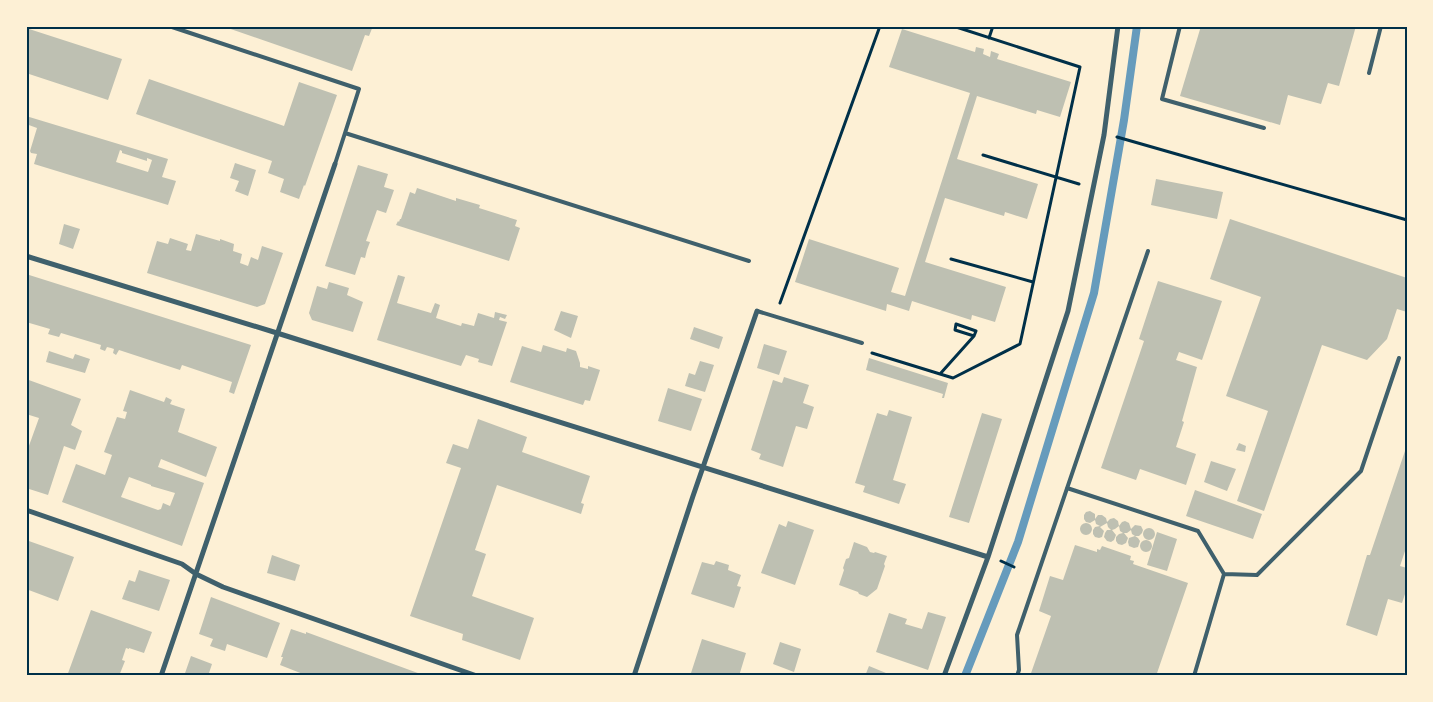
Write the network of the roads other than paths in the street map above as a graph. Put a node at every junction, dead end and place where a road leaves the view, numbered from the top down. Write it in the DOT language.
graph roads {
  1 [pos="169,26"];
  2 [pos="1118,26"];
  3 [pos="1180,26"];
  4 [pos="1381,26"];
  5 [pos="1369,73"];
  6 [pos="1264,128"];
  7 [pos="345,133"];
  8 [pos="335,164"];
  9 [pos="1148,251"];
  10 [pos="26,256"];
  11 [pos="750,261"];
  12 [pos="757,311"];
  13 [pos="277,332"];
  14 [pos="862,343"];
  15 [pos="1399,358"];
  16 [pos="703,466"];
  17 [pos="1067,488"];
  18 [pos="26,510"];
  19 [pos="988,557"];
  20 [pos="196,574"];
  21 [pos="1224,574"];
  22 [pos="161,676"];
  23 [pos="477,676"];
  24 [pos="634,676"];
  25 [pos="944,676"];
  26 [pos="1017,676"];
  27 [pos="1194,676"];
  1 -- 7 [label="lane"];
  2 -- 19 [label="street"];
  3 -- 6 [label="lane"];
  4 -- 5 [label="lane"];
  7 -- 8 [label="lane"];
  7 -- 11 [label="lane"];
  8 -- 13 [label="street"];
  9 -- 17 [label="lane"];
  10 -- 13 [label="street"];
  12 -- 14 [label="lane"];
  12 -- 16 [label="street"];
  13 -- 16 [label="street"];
  13 -- 20 [label="street"];
  15 -- 21 [label="lane"];
  16 -- 19 [label="street"];
  16 -- 24 [label="street"];
  17 -- 21 [label="lane"];
  17 -- 26 [label="lane"];
  18 -- 20 [label="street"];
  19 -- 25 [label="street"];
  20 -- 22 [label="street"];
  20 -- 23 [label="street"];
  21 -- 27 [label="lane"];
}
